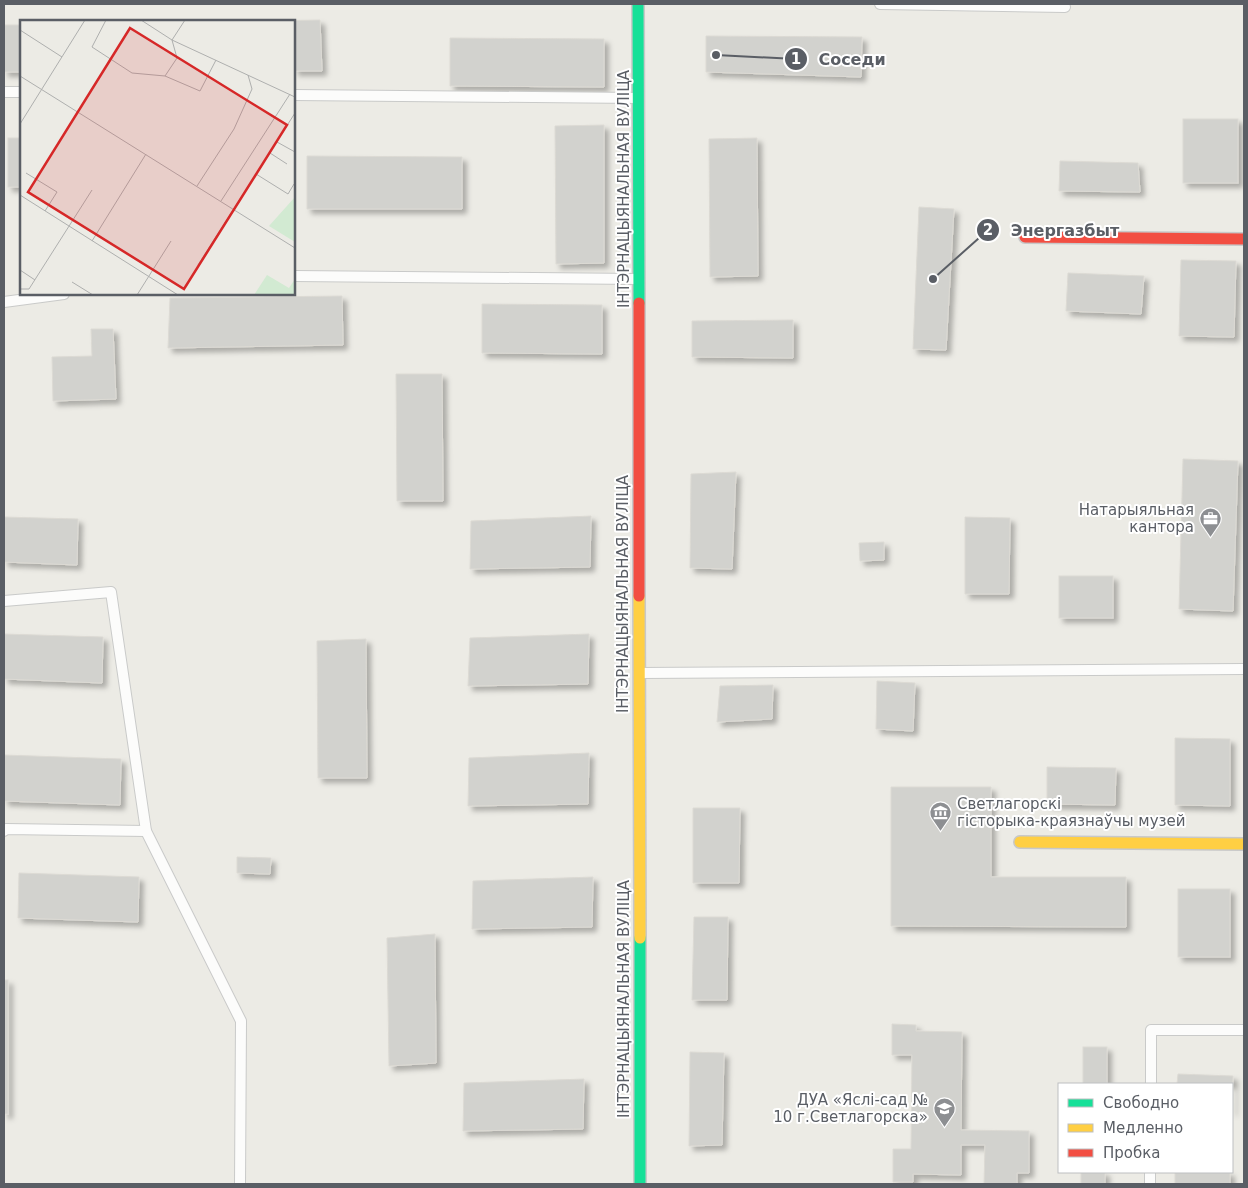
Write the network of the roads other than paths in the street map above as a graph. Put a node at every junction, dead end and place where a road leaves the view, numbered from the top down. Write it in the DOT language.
graph roads {
  1 [pos="638,4"];
  2 [pos="880,4"];
  3 [pos="1065,7"];
  4 [pos="4,92"];
  5 [pos="20,92"];
  6 [pos="295,95"];
  7 [pos="639,98"];
  8 [pos="1025,236"];
  9 [pos="1244,239"];
  10 [pos="295,276"];
  11 [pos="639,279"];
  12 [pos="56,295"];
  13 [pos="4,302"];
  14 [pos="4,601"];
  15 [pos="1244,669"];
  16 [pos="638,674"];
  17 [pos="4,831"];
  18 [pos="146,831"];
  19 [pos="1020,842"];
  20 [pos="1244,844"];
  21 [pos="1244,1030"];
  22 [pos="1151,1083"];
  23 [pos="240,1184"];
  24 [pos="640,1184"];
  1 -- 7 [label="street, ІНТЭРНАЦЫЯНАЛЬНАЯ ВУЛІЦА"];
  2 -- 3 [label="lane"];
  4 -- 5 [label="lane"];
  6 -- 7 [label="lane"];
  7 -- 11 [label="street, ІНТЭРНАЦЫЯНАЛЬНАЯ ВУЛІЦА"];
  8 -- 9 [label="street"];
  10 -- 11 [label="lane"];
  11 -- 16 [label="street, ІНТЭРНАЦЫЯНАЛЬНАЯ ВУЛІЦА"];
  12 -- 13 [label="lane"];
  14 -- 18 [label="lane"];
  15 -- 16 [label="lane"];
  16 -- 24 [label="street, ІНТЭРНАЦЫЯНАЛЬНАЯ ВУЛІЦА"];
  17 -- 18 [label="lane"];
  18 -- 23 [label="lane"];
  19 -- 20 [label="street"];
  21 -- 22 [label="lane"];
}
